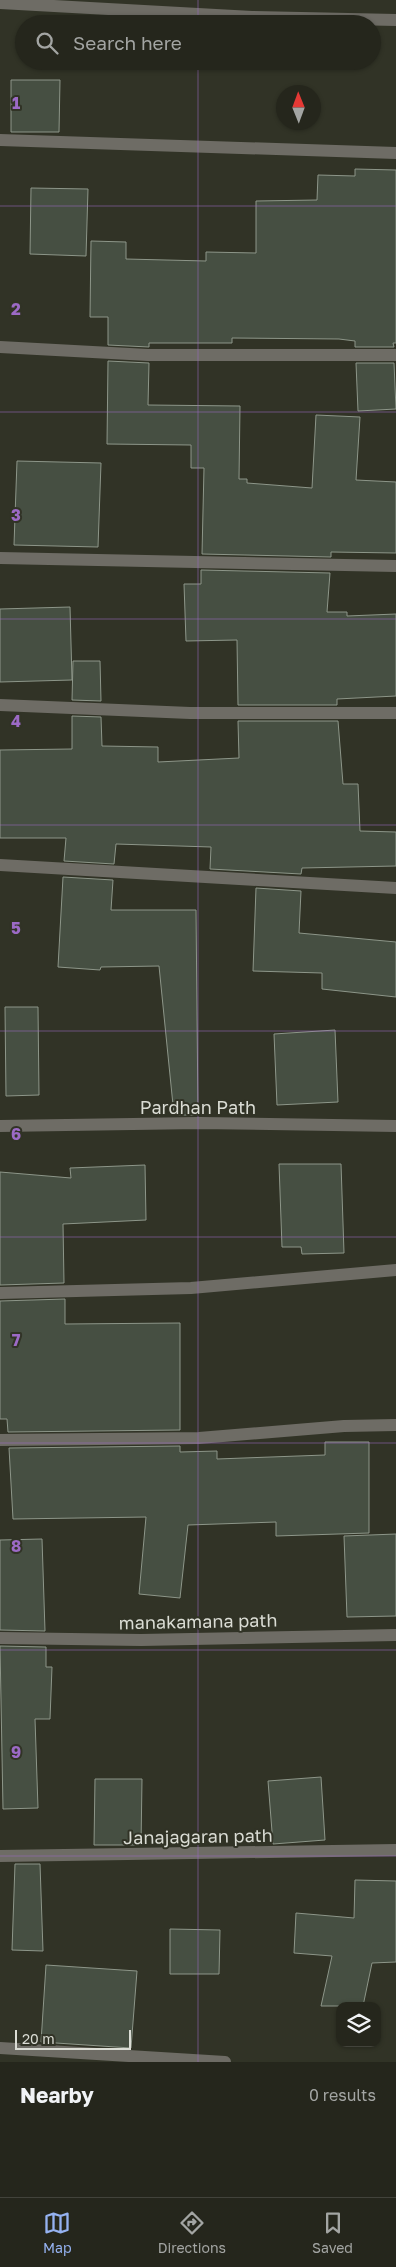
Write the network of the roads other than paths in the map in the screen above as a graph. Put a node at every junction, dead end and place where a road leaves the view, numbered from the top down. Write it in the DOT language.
graph roads {
  1 [pos="0,3"];
  2 [pos="216,15"];
  3 [pos="381,20"];
  4 [pos="396,20"];
  5 [pos="0,140"];
  6 [pos="396,153"];
  7 [pos="0,347"];
  8 [pos="396,355"];
  9 [pos="0,558"];
  10 [pos="396,566"];
  11 [pos="0,705"];
  12 [pos="396,713"];
  13 [pos="0,865"];
  14 [pos="396,888"];
  15 [pos="0,1126"];
  16 [pos="396,1126"];
  17 [pos="396,1270"];
  18 [pos="0,1293"];
  19 [pos="396,1425"];
  20 [pos="0,1440"];
  21 [pos="396,1635"];
  22 [pos="0,1638"];
  23 [pos="396,1850"];
  24 [pos="0,1856"];
  25 [pos="0,2048"];
  26 [pos="225,2062"];
  1 -- 2 [label="street"];
  3 -- 4 [label="street"];
  5 -- 6 [label="street"];
  7 -- 8 [label="street"];
  9 -- 10 [label="street"];
  11 -- 12 [label="street"];
  13 -- 14 [label="street"];
  15 -- 16 [label="street, Pardhan Path"];
  17 -- 18 [label="street"];
  19 -- 20 [label="street"];
  21 -- 22 [label="street, manakamana path"];
  23 -- 24 [label="street, Janajagaran path"];
  25 -- 26 [label="street"];
}
